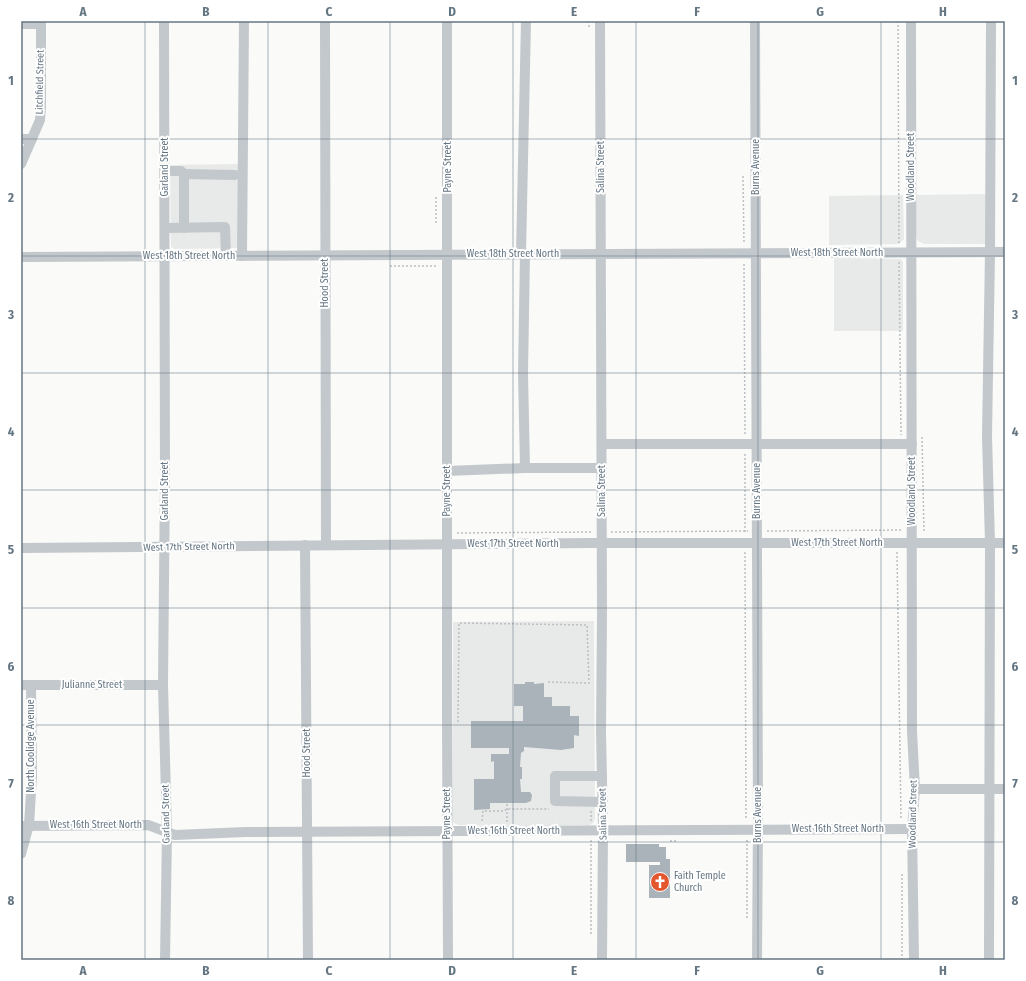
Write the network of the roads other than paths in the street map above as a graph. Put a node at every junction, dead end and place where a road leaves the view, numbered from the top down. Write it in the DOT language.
graph roads {
  1 [pos="164,21"];
  2 [pos="244,21"];
  3 [pos="325,21"];
  4 [pos="447,21"];
  5 [pos="526,21"];
  6 [pos="600,21"];
  7 [pos="755,21"];
  8 [pos="911,21"];
  9 [pos="991,21"];
  10 [pos="41,22"];
  11 [pos="21,24"];
  12 [pos="21,139"];
  13 [pos="32,139"];
  14 [pos="21,164"];
  15 [pos="165,170"];
  16 [pos="184,174"];
  17 [pos="235,175"];
  18 [pos="165,228"];
  19 [pos="184,228"];
  20 [pos="911,252"];
  21 [pos="990,252"];
  22 [pos="1005,252"];
  23 [pos="756,253"];
  24 [pos="523,254"];
  25 [pos="601,254"];
  26 [pos="447,255"];
  27 [pos="165,256"];
  28 [pos="226,256"];
  29 [pos="242,256"];
  30 [pos="325,256"];
  31 [pos="21,257"];
  32 [pos="602,444"];
  33 [pos="756,444"];
  34 [pos="912,444"];
  35 [pos="525,468"];
  36 [pos="602,468"];
  37 [pos="447,471"];
  38 [pos="602,543"];
  39 [pos="757,543"];
  40 [pos="990,543"];
  41 [pos="1005,543"];
  42 [pos="447,544"];
  43 [pos="912,544"];
  44 [pos="305,545"];
  45 [pos="326,545"];
  46 [pos="164,547"];
  47 [pos="21,548"];
  48 [pos="26,685"];
  49 [pos="163,686"];
  50 [pos="602,776"];
  51 [pos="915,789"];
  52 [pos="989,789"];
  53 [pos="1005,789"];
  54 [pos="603,802"];
  55 [pos="25,826"];
  56 [pos="912,829"];
  57 [pos="603,830"];
  58 [pos="758,830"];
  59 [pos="447,831"];
  60 [pos="167,832"];
  61 [pos="307,832"];
  62 [pos="21,854"];
  63 [pos="165,960"];
  64 [pos="308,960"];
  65 [pos="448,960"];
  66 [pos="602,960"];
  67 [pos="756,960"];
  68 [pos="914,960"];
  69 [pos="988,960"];
  1 -- 15 [label="street, Garland Street"];
  2 -- 29 [label="street"];
  3 -- 30 [label="street, Hood Street"];
  4 -- 26 [label="street, Payne Street"];
  5 -- 24 [label="street"];
  6 -- 25 [label="street, Salina Street"];
  7 -- 23 [label="street, Burns Avenue"];
  8 -- 20 [label="street, Woodland Street"];
  9 -- 21 [label="street"];
  10 -- 11 [label="street"];
  10 -- 13 [label="street, Litchfield Street"];
  12 -- 13 [label="street"];
  13 -- 14 [label="street, Litchfield Street"];
  15 -- 16 [label="street"];
  15 -- 18 [label="street, Garland Street"];
  16 -- 17 [label="street"];
  16 -- 19 [label="street"];
  18 -- 19 [label="street"];
  18 -- 27 [label="street, Garland Street"];
  19 -- 28 [label="street"];
  20 -- 21 [label="street, West 18th Street North"];
  20 -- 23 [label="street, West 18th Street North"];
  20 -- 34 [label="street, Woodland Street"];
  21 -- 22 [label="street, West 18th Street North"];
  21 -- 40 [label="street"];
  23 -- 25 [label="street, West 18th Street North"];
  23 -- 33 [label="street, Burns Avenue"];
  24 -- 25 [label="street, West 18th Street North"];
  24 -- 26 [label="street, West 18th Street North"];
  24 -- 35 [label="street"];
  25 -- 32 [label="street, Salina Street"];
  26 -- 30 [label="street, West 18th Street North"];
  26 -- 37 [label="street, Payne Street"];
  27 -- 28 [label="street, West 18th Street North"];
  27 -- 31 [label="street, West 18th Street North"];
  27 -- 46 [label="street, Garland Street"];
  28 -- 29 [label="street, West 18th Street North"];
  29 -- 30 [label="street, West 18th Street North"];
  30 -- 45 [label="street, Hood Street"];
  32 -- 33 [label="street"];
  32 -- 36 [label="street, Salina Street"];
  33 -- 34 [label="street"];
  33 -- 39 [label="street, Burns Avenue"];
  34 -- 43 [label="street, Woodland Street"];
  35 -- 36 [label="street"];
  35 -- 37 [label="street"];
  36 -- 38 [label="street, Salina Street"];
  37 -- 42 [label="street, Payne Street"];
  38 -- 39 [label="street, West 17th Street North"];
  38 -- 42 [label="street, West 17th Street North"];
  38 -- 50 [label="street, Salina Street"];
  39 -- 43 [label="street, West 17th Street North"];
  39 -- 58 [label="street, Burns Avenue"];
  40 -- 41 [label="street, West 17th Street North"];
  40 -- 43 [label="street, West 17th Street North"];
  40 -- 52 [label="street"];
  42 -- 45 [label="street, West 17th Street North"];
  42 -- 59 [label="street, Payne Street"];
  43 -- 51 [label="street, Woodland Street"];
  44 -- 45 [label="street, West 17th Street North"];
  44 -- 46 [label="street, West 17th Street North"];
  44 -- 61 [label="street, Hood Street"];
  46 -- 47 [label="street, West 17th Street North"];
  46 -- 49 [label="street, Garland Street"];
  48 -- 49 [label="street, Julianne Street"];
  48 -- 55 [label="street, North Coolidge Avenue"];
  49 -- 60 [label="street, Garland Street"];
  50 -- 54 [label="street, Salina Street"];
  50 -- 54 [label="street"];
  51 -- 52 [label="street"];
  51 -- 56 [label="street, Woodland Street"];
  52 -- 53 [label="street"];
  52 -- 69 [label="street"];
  54 -- 57 [label="street, Salina Street"];
  55 -- 60 [label="street, West 16th Street North"];
  55 -- 62 [label="street, North Coolidge Avenue"];
  56 -- 58 [label="street, West 16th Street North"];
  56 -- 68 [label="street, Woodland Street"];
  57 -- 58 [label="street, West 16th Street North"];
  57 -- 59 [label="street, West 16th Street North"];
  57 -- 66 [label="street, Salina Street"];
  58 -- 67 [label="street, Burns Avenue"];
  59 -- 61 [label="street, West 16th Street North"];
  59 -- 65 [label="street, Payne Street"];
  60 -- 61 [label="street, West 16th Street North"];
  60 -- 63 [label="street, Garland Street"];
  61 -- 64 [label="street, Hood Street"];
}
